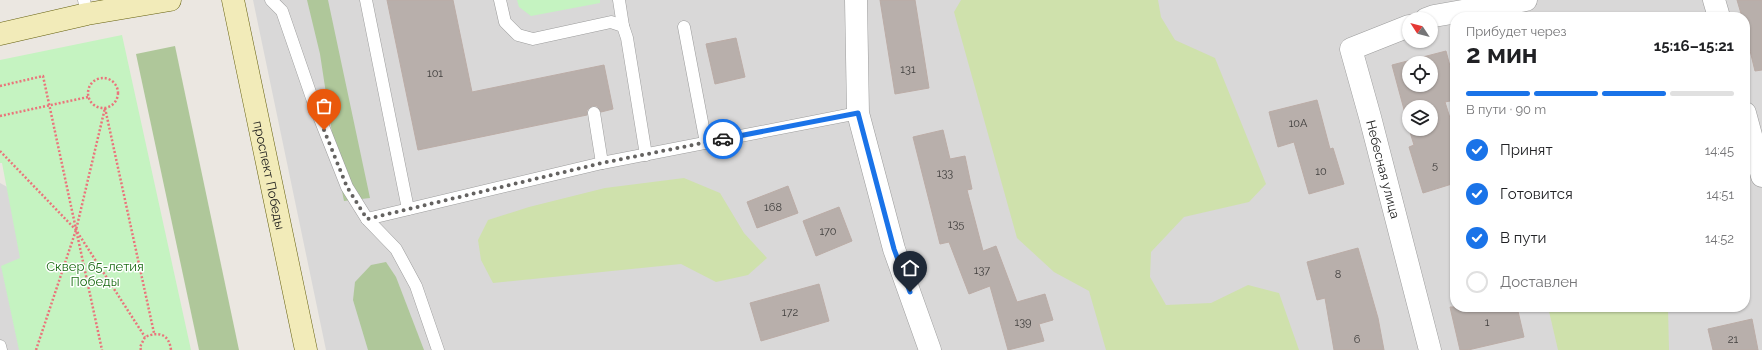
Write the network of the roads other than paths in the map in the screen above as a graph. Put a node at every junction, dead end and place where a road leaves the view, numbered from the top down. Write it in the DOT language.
graph roads {
  1 [pos="170,0"];
  2 [pos="234,0"];
  3 [pos="271,0"];
  4 [pos="366,0"];
  5 [pos="500,0"];
  6 [pos="619,0"];
  7 [pos="856,0"];
  8 [pos="1526,0"];
  9 [pos="1714,0"];
  10 [pos="86,7"];
  11 [pos="1457,12"];
  12 [pos="1718,12"];
  13 [pos="1450,13"];
  14 [pos="1438,15"];
  15 [pos="623,26"];
  16 [pos="684,27"];
  17 [pos="1402,29"];
  18 [pos="0,34"];
  19 [pos="594,113"];
  20 [pos="858,113"];
  21 [pos="1750,132"];
  22 [pos="706,142"];
  23 [pos="646,155"];
  24 [pos="602,163"];
  25 [pos="1762,176"];
  26 [pos="408,209"];
  27 [pos="367,219"];
  28 [pos="0,346"];
  29 [pos="1,350"];
  30 [pos="306,350"];
  31 [pos="438,350"];
  32 [pos="930,350"];
  33 [pos="1430,350"];
  1 -- 10 [label="main road"];
  2 -- 30 [label="main road, проспект Победы"];
  3 -- 27 [label="lane"];
  4 -- 26 [label="lane"];
  5 -- 15 [label="lane"];
  6 -- 15 [label="lane"];
  7 -- 20 [label="street"];
  8 -- 11 [label="street"];
  9 -- 12 [label="street"];
  10 -- 18 [label="main road"];
  13 -- 14 [label="street"];
  15 -- 23 [label="lane"];
  16 -- 22 [label="lane"];
  17 -- 33 [label="street, Небесная улица"];
  19 -- 24 [label="lane"];
  20 -- 22 [label="lane"];
  20 -- 32 [label="street"];
  21 -- 25 [label="street"];
  22 -- 23 [label="lane"];
  23 -- 24 [label="lane"];
  24 -- 26 [label="lane"];
  26 -- 27 [label="lane"];
  27 -- 31 [label="lane"];
  28 -- 29 [label="lane"];
}
